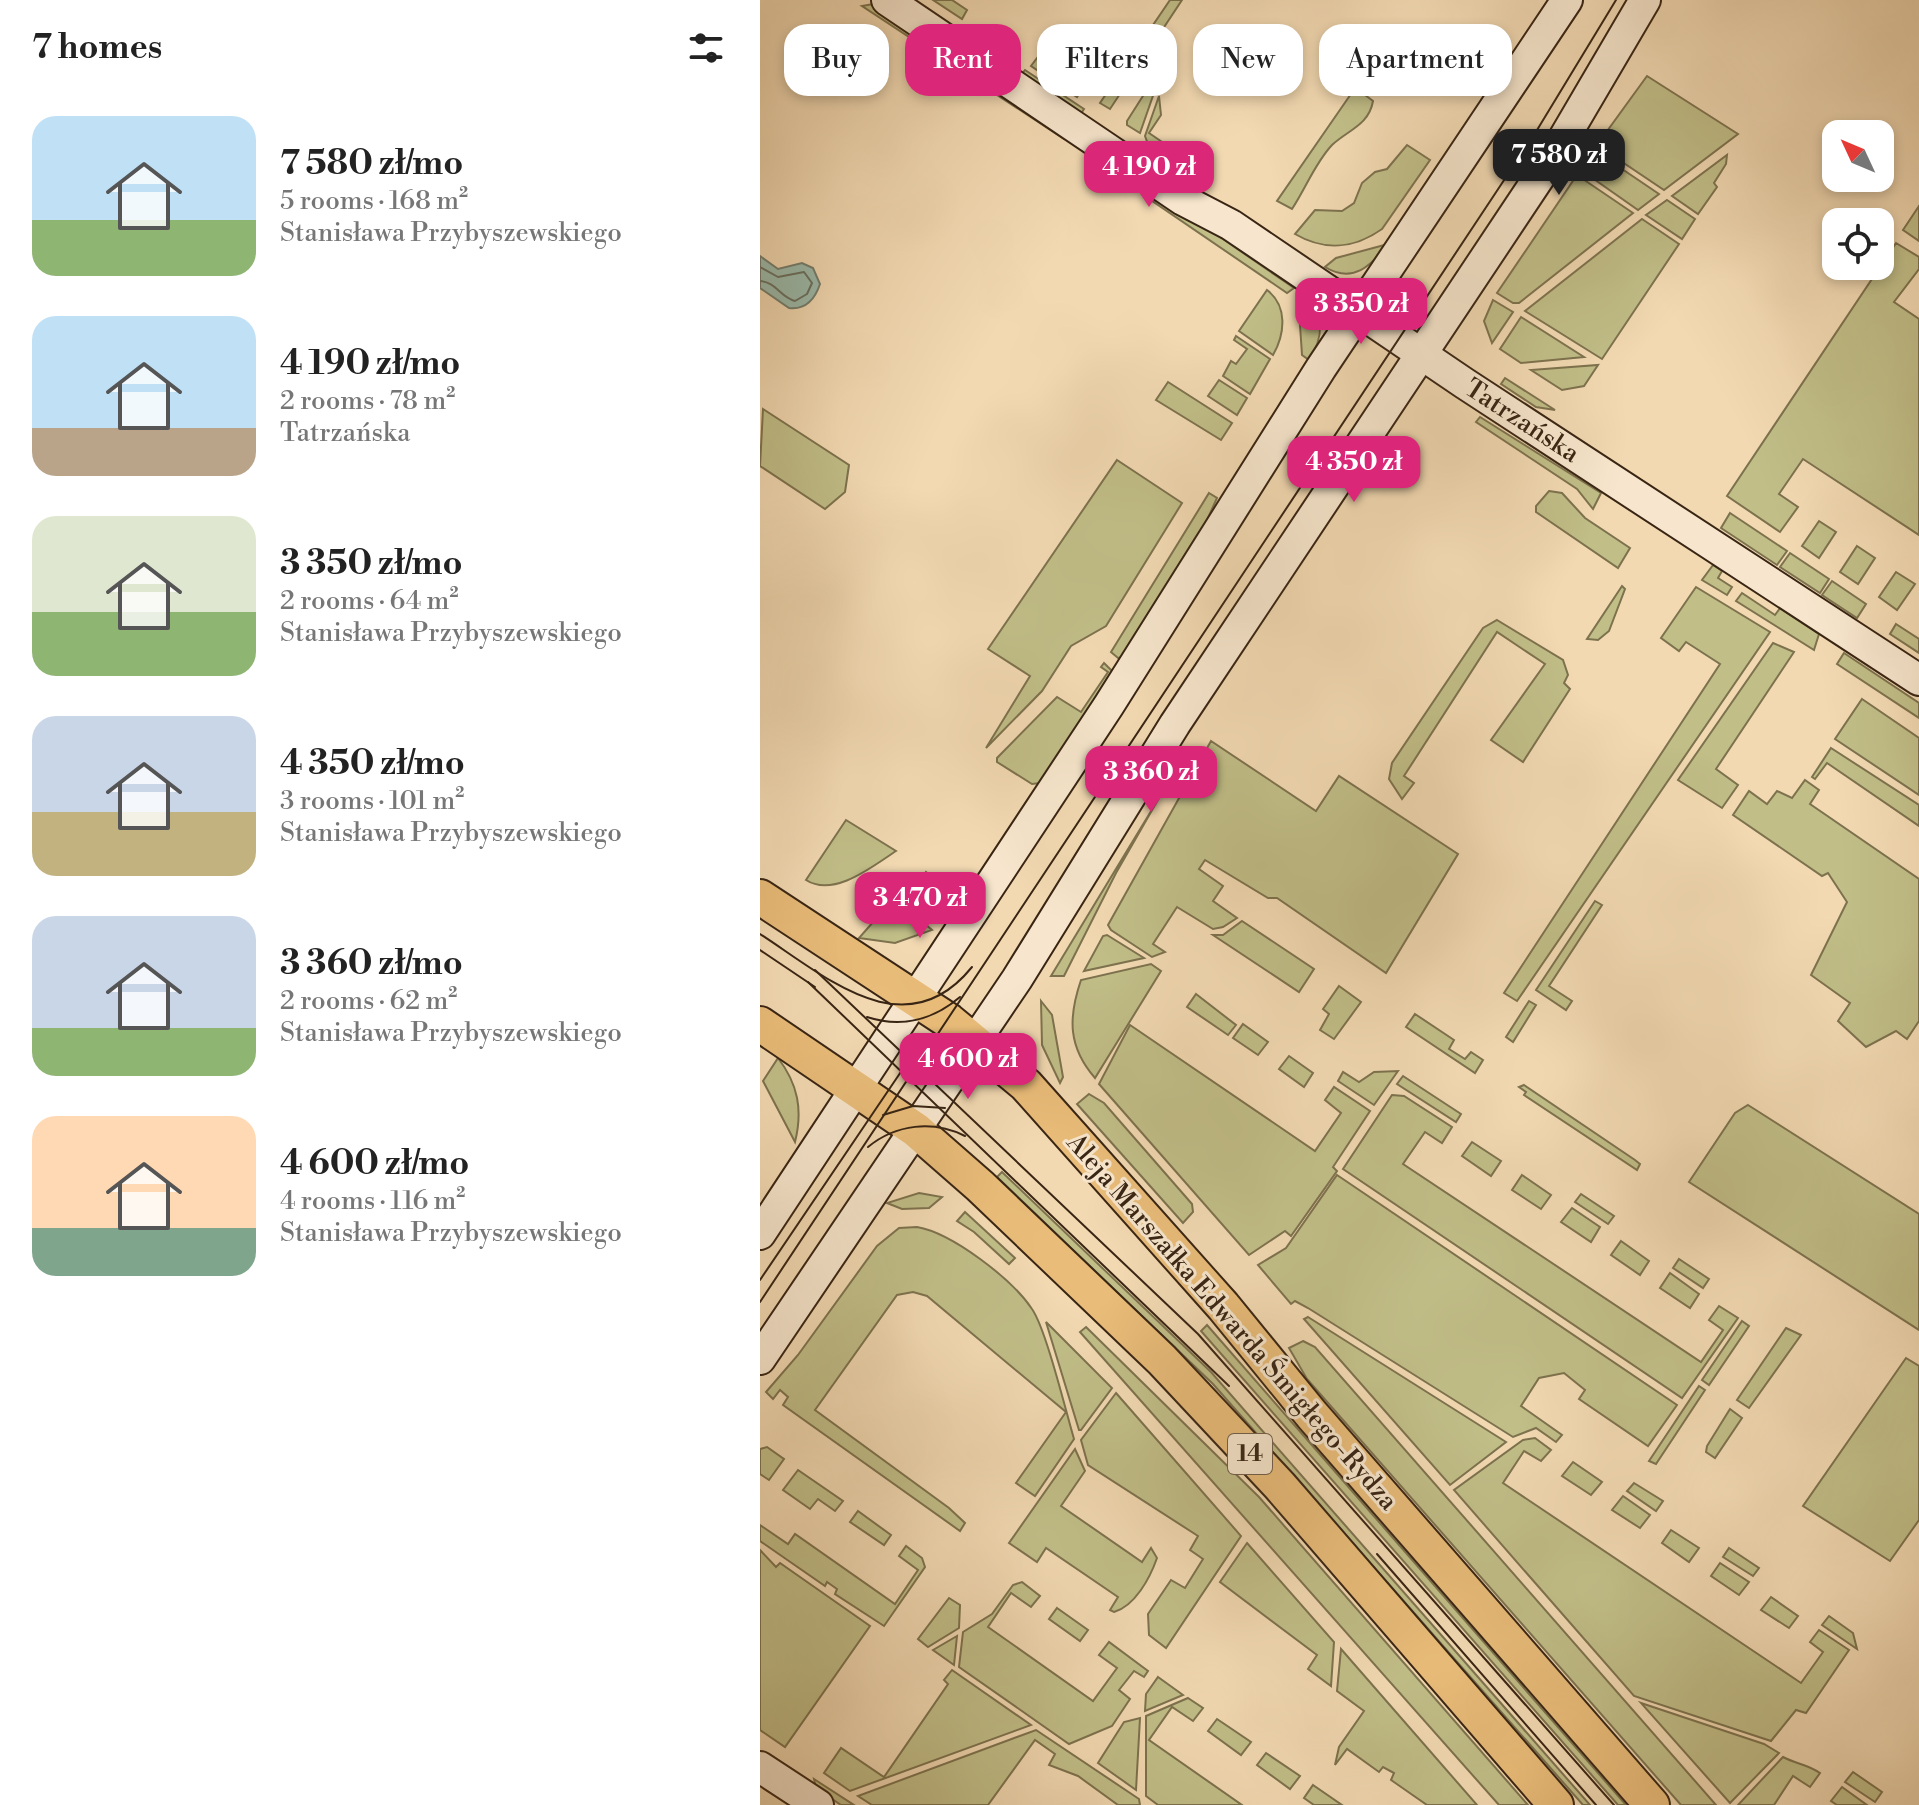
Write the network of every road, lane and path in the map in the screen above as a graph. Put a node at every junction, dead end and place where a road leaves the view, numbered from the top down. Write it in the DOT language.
graph roads {
  1 [pos="887,0"];
  2 [pos="1567,0"];
  3 [pos="1645,0"];
  4 [pos="1358,312"];
  5 [pos="1421,354"];
  6 [pos="1919,680"];
  7 [pos="760,897"];
  8 [pos="914,998"];
  9 [pos="760,1024"];
  10 [pos="976,1041"];
  11 [pos="855,1087"];
  12 [pos="916,1130"];
  13 [pos="760,1234"];
  14 [pos="760,1359"];
  15 [pos="760,1767"];
  16 [pos="818,1805"];
  17 [pos="1556,1805"];
  18 [pos="1652,1805"];
  1 -- 4 [label="main road, Tatrzańska"];
  2 -- 4 [label="main road"];
  3 -- 5 [label="main road"];
  4 -- 5 [label="main road, Tatrzańska"];
  4 -- 8 [label="main road"];
  5 -- 6 [label="main road, Tatrzańska"];
  5 -- 10 [label="main road"];
  7 -- 8 [label="main road, Aleja Marszałka Edwarda Śmigłego-Rydza"];
  8 -- 10 [label="main road, Aleja Marszałka Edwarda Śmigłego-Rydza"];
  8 -- 11 [label="main road"];
  9 -- 11 [label="main road, 14"];
  10 -- 12 [label="main road"];
  10 -- 18 [label="main road, Aleja Marszałka Edwarda Śmigłego-Rydza"];
  11 -- 12 [label="main road, 14"];
  11 -- 13 [label="main road"];
  12 -- 14 [label="main road"];
  12 -- 17 [label="main road, 14"];
  15 -- 16 [label="main road"];
}
